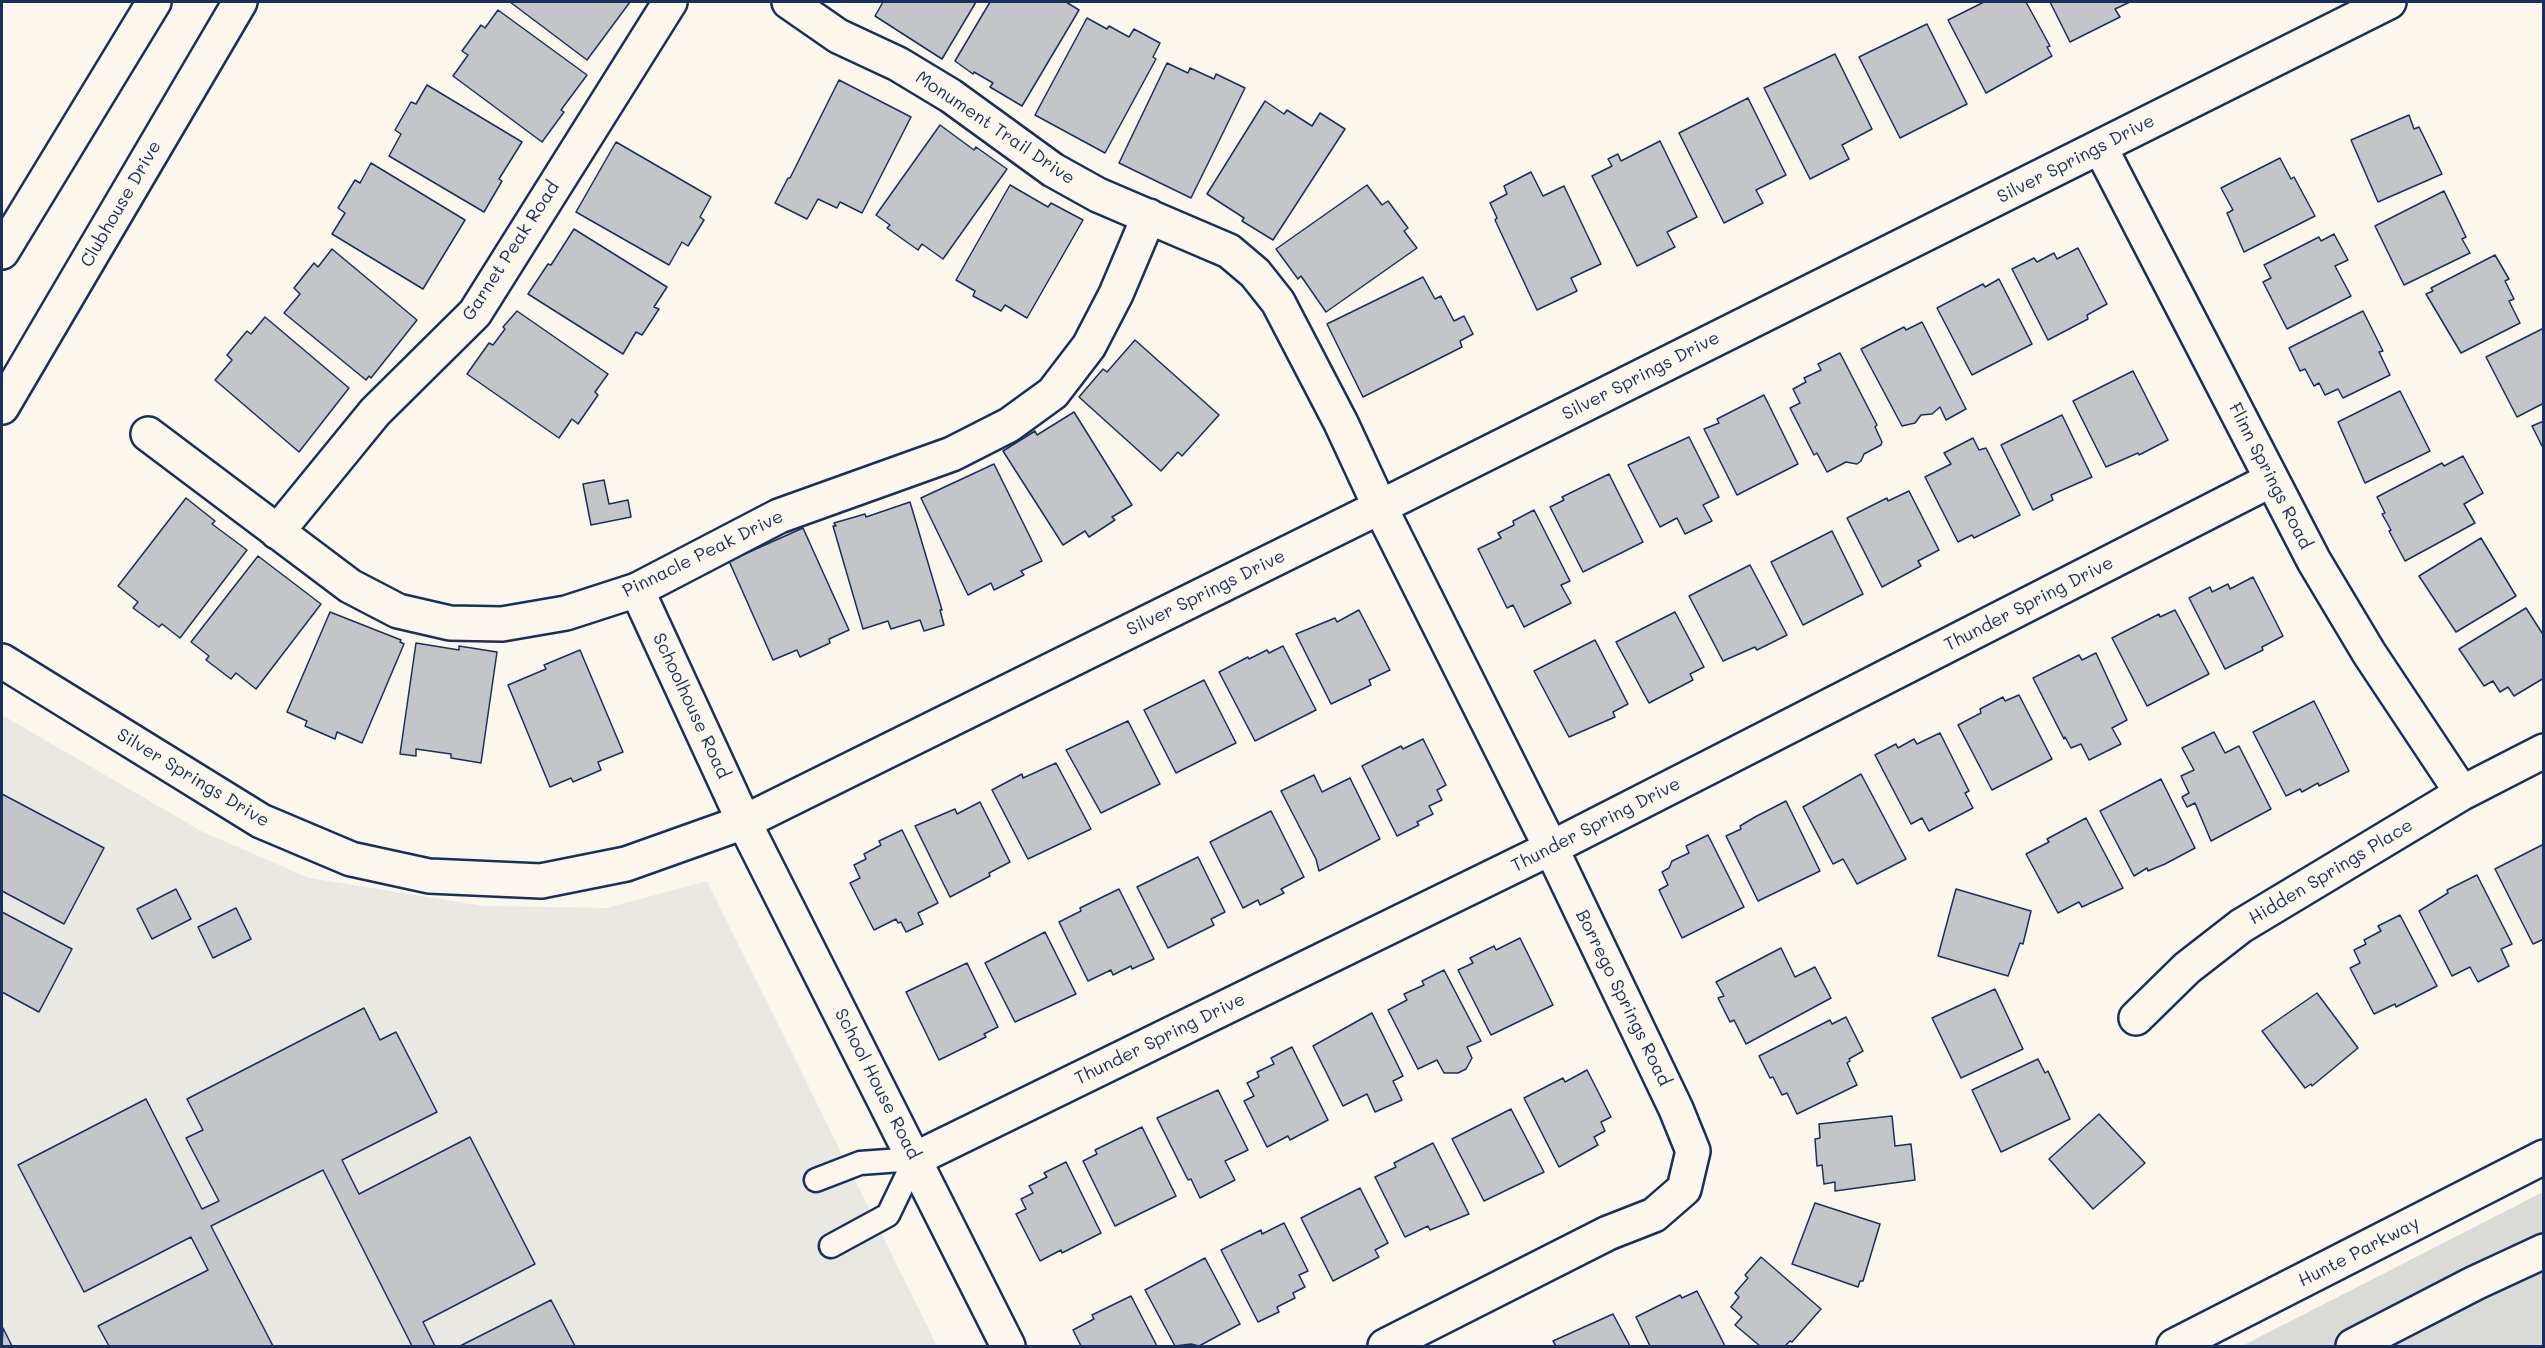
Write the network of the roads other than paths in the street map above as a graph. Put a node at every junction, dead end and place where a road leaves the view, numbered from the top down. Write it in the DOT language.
graph roads {
  1 [pos="153,2"];
  2 [pos="240,2"];
  3 [pos="670,2"];
  4 [pos="789,2"];
  5 [pos="2389,2"];
  6 [pos="2100,147"];
  7 [pos="1149,216"];
  8 [pos="2,252"];
  9 [pos="2,407"];
  10 [pos="148,434"];
  11 [pos="2271,480"];
  12 [pos="1380,507"];
  13 [pos="277,532"];
  14 [pos="637,590"];
  15 [pos="2,661"];
  16 [pos="2544,751"];
  17 [pos="2462,793"];
  18 [pos="744,822"];
  19 [pos="1551,848"];
  20 [pos="2136,1018"];
  21 [pos="2544,1157"];
  22 [pos="915,1159"];
  23 [pos="816,1180"];
  24 [pos="831,1246"];
  25 [pos="2544,1251"];
  26 [pos="1008,1347"];
  27 [pos="1385,1347"];
  28 [pos="2174,1347"];
  29 [pos="2353,1347"];
  1 -- 8 [label="street"];
  2 -- 9 [label="street, Clubhouse Drive"];
  3 -- 13 [label="street, Garnet Peak Road"];
  4 -- 7 [label="street, Monument Trail Drive"];
  5 -- 6 [label="street, Silver Springs Drive"];
  6 -- 11 [label="street, Flinn Springs Road"];
  6 -- 12 [label="street, Silver Springs Drive"];
  7 -- 12 [label="street, Monument Trail Drive"];
  7 -- 14 [label="street, Pinnacle Peak Drive"];
  10 -- 13 [label="street, Pinnacle Peak Drive"];
  11 -- 17 [label="street, Flinn Springs Road"];
  11 -- 19 [label="street, Thunder Spring Drive"];
  12 -- 18 [label="street, Silver Springs Drive"];
  12 -- 19 [label="street, Borrego Springs Road"];
  13 -- 14 [label="street, Pinnacle Peak Drive"];
  14 -- 18 [label="street, Schoolhouse Road"];
  15 -- 18 [label="street, Silver Springs Drive"];
  16 -- 17 [label="street, Hidden Springs Place"];
  17 -- 20 [label="street, Hidden Springs Place"];
  18 -- 22 [label="street, School House Road"];
  19 -- 22 [label="street, Thunder Spring Drive"];
  19 -- 27 [label="street, Borrego Springs Road"];
  21 -- 28 [label="street, Hunte Parkway"];
  22 -- 23 [label="lane"];
  22 -- 24 [label="lane"];
  22 -- 26 [label="street, School House Road"];
  25 -- 29 [label="street"];
}
